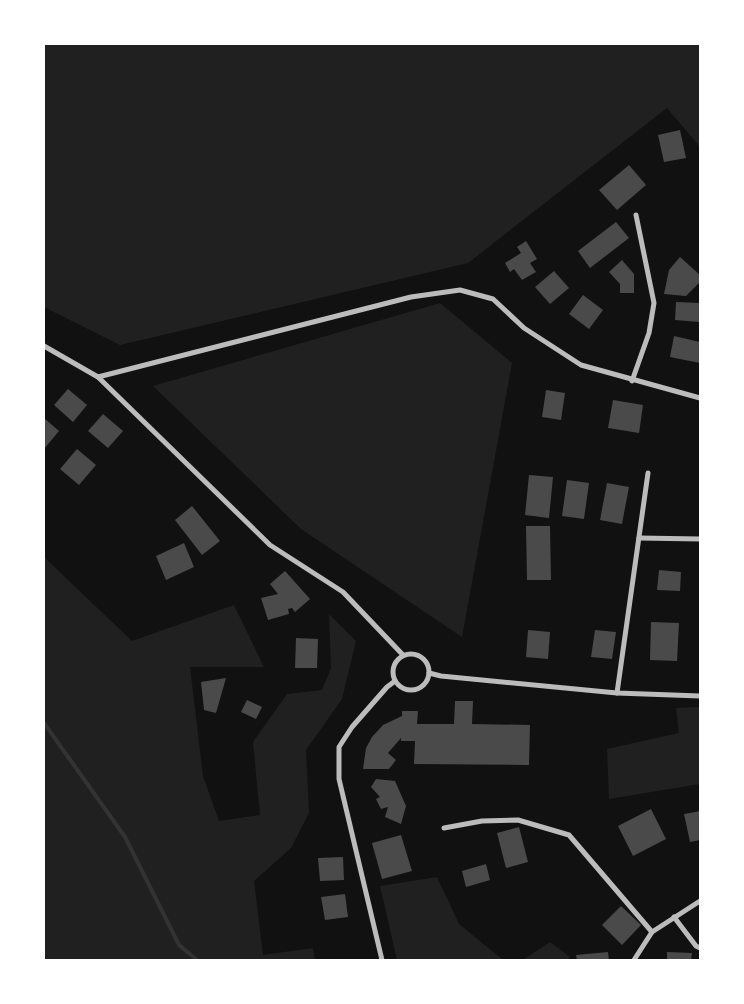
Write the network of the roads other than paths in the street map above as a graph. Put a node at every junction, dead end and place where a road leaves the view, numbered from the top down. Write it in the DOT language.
graph roads {
  1 [pos="636,215"];
  2 [pos="44,346"];
  3 [pos="98,377"];
  4 [pos="632,381"];
  5 [pos="700,398"];
  6 [pos="648,473"];
  7 [pos="639,538"];
  8 [pos="700,539"];
  9 [pos="404,655"];
  10 [pos="429,673"];
  11 [pos="395,681"];
  12 [pos="617,693"];
  13 [pos="700,696"];
  14 [pos="444,828"];
  15 [pos="700,901"];
  16 [pos="674,917"];
  17 [pos="652,932"];
  18 [pos="700,948"];
  19 [pos="382,960"];
  20 [pos="634,960"];
  1 -- 4 [label="street"];
  2 -- 3 [label="street"];
  3 -- 4 [label="street"];
  3 -- 9 [label="street"];
  4 -- 5 [label="street"];
  6 -- 7 [label="street"];
  7 -- 8 [label="street"];
  7 -- 12 [label="street"];
  9 -- 10 [label="street"];
  9 -- 11 [label="street"];
  10 -- 11 [label="street"];
  10 -- 12 [label="street"];
  11 -- 19 [label="street"];
  12 -- 13 [label="street"];
  14 -- 17 [label="street"];
  15 -- 16 [label="street"];
  16 -- 17 [label="street"];
  16 -- 18 [label="street"];
  17 -- 20 [label="street"];
}
